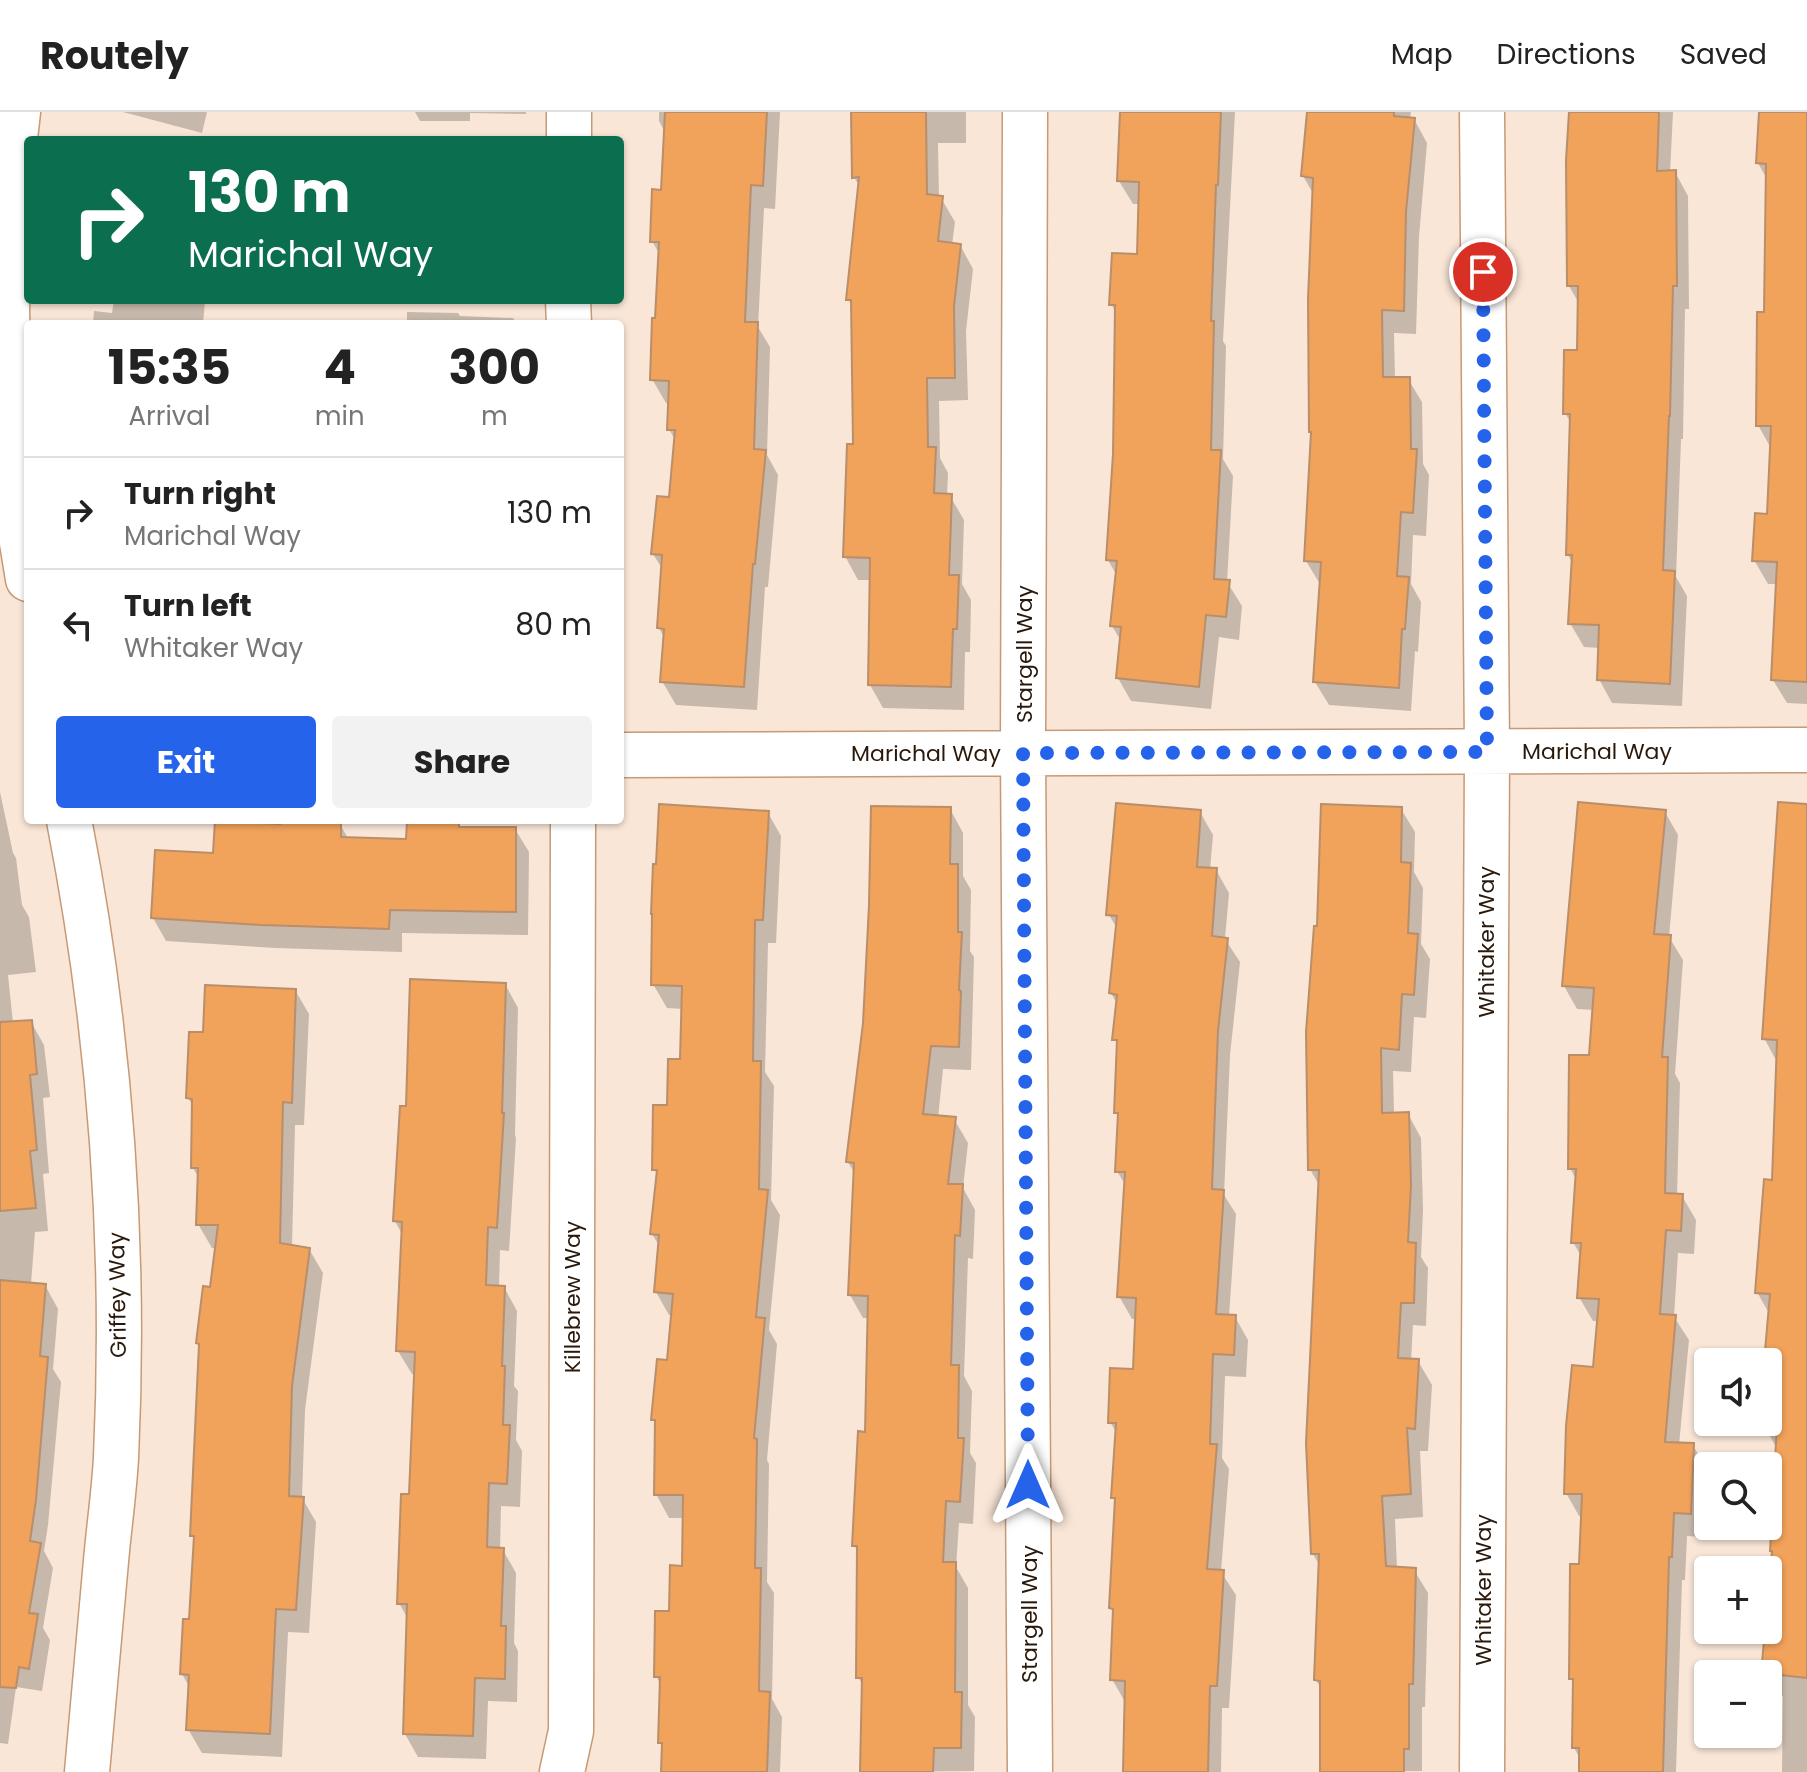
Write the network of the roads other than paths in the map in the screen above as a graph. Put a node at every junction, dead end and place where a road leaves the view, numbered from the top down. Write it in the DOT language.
graph roads {
  1 [pos="18,112"];
  2 [pos="569,112"];
  3 [pos="1025,112"];
  4 [pos="1482,112"];
  5 [pos="569,136"];
  6 [pos="24,555"];
  7 [pos="1807,750"];
  8 [pos="1487,752"];
  9 [pos="1023,753"];
  10 [pos="624,755"];
  11 [pos="70,824"];
  12 [pos="573,824"];
  13 [pos="87,1772"];
  14 [pos="562,1772"];
  15 [pos="1030,1772"];
  16 [pos="1482,1772"];
  1 -- 6 [label="street"];
  2 -- 5 [label="street"];
  3 -- 9 [label="street, Stargell Way"];
  4 -- 8 [label="street, Whitaker Way"];
  7 -- 8 [label="street, Marichal Way"];
  8 -- 9 [label="street, Marichal Way"];
  8 -- 16 [label="street, Whitaker Way"];
  9 -- 10 [label="street, Marichal Way"];
  9 -- 15 [label="street, Stargell Way"];
  11 -- 13 [label="street, Griffey Way"];
  12 -- 14 [label="street, Killebrew Way"];
}
